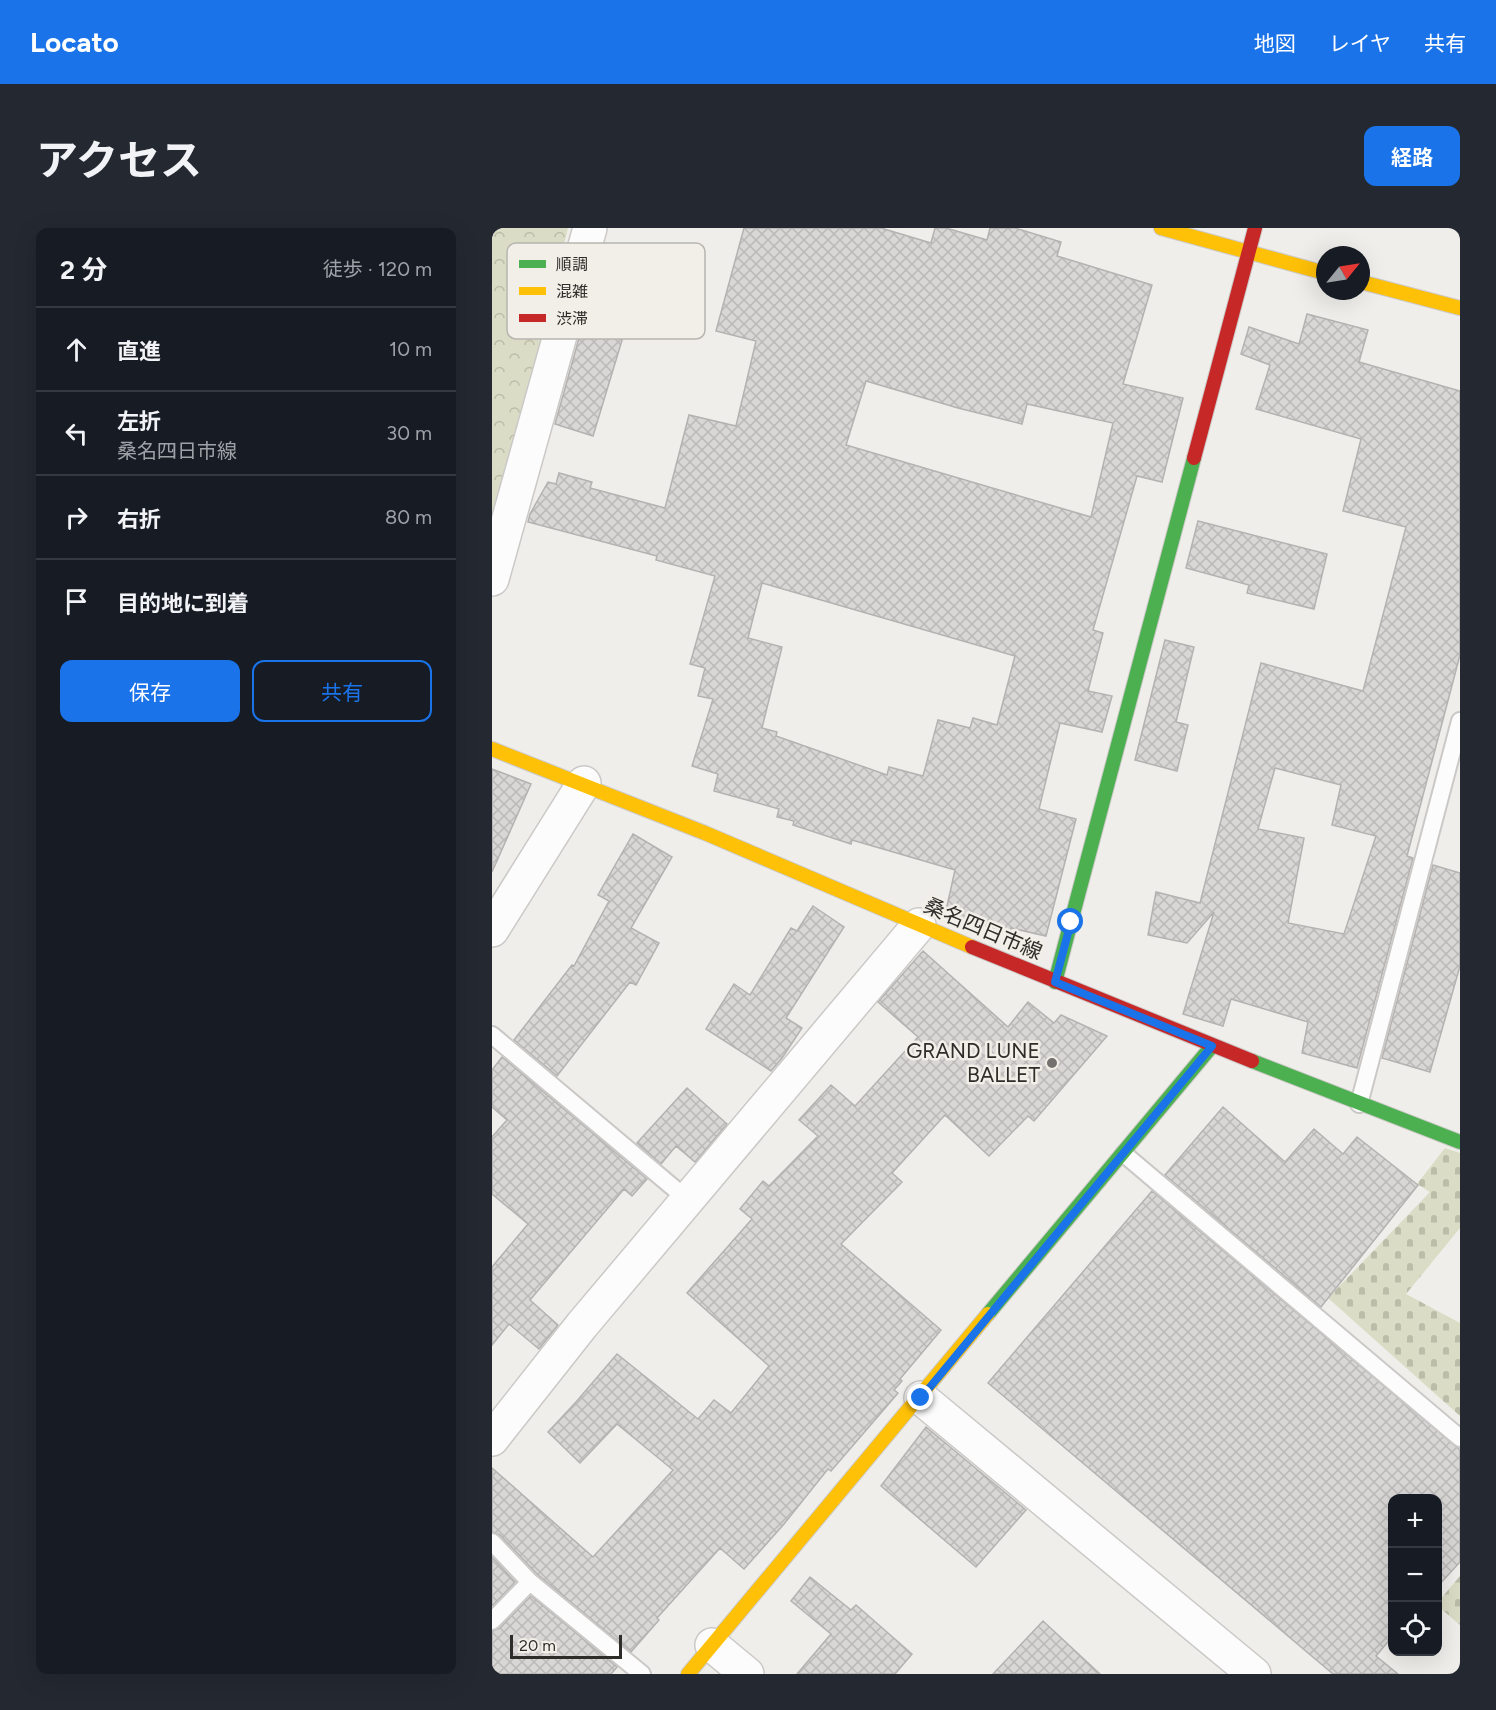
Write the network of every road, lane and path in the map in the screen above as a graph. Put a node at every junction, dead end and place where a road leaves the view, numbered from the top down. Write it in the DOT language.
graph roads {
  1 [pos="590,228"];
  2 [pos="1161,228"];
  3 [pos="1255,228"];
  4 [pos="586,243"];
  5 [pos="1248,253"];
  6 [pos="1316,271"];
  7 [pos="1370,284"];
  8 [pos="1460,308"];
  9 [pos="559,339"];
  10 [pos="492,579"];
  11 [pos="1460,721"];
  12 [pos="492,749"];
  13 [pos="584,783"];
  14 [pos="919,925"];
  15 [pos="492,930"];
  16 [pos="1055,982"];
  17 [pos="492,1035"];
  18 [pos="1212,1046"];
  19 [pos="1359,1104"];
  20 [pos="1460,1142"];
  21 [pos="1124,1154"];
  22 [pos="687,1200"];
  23 [pos="921,1398"];
  24 [pos="1460,1438"];
  25 [pos="492,1439"];
  26 [pos="492,1542"];
  27 [pos="530,1582"];
  28 [pos="492,1621"];
  29 [pos="712,1645"];
  30 [pos="642,1674"];
  31 [pos="688,1674"];
  32 [pos="747,1674"];
  33 [pos="1254,1674"];
  1 -- 4 [label="street"];
  2 -- 5 [label="street"];
  3 -- 5 [label="street"];
  5 -- 6 [label="street"];
  5 -- 16 [label="street"];
  7 -- 8 [label="street"];
  9 -- 10 [label="street"];
  11 -- 19 [label="lane"];
  12 -- 13 [label="street, 桑名四日市線"];
  13 -- 14 [label="street, 桑名四日市線"];
  13 -- 15 [label="street"];
  14 -- 16 [label="street, 桑名四日市線"];
  14 -- 22 [label="street"];
  16 -- 18 [label="street, 桑名四日市線"];
  17 -- 22 [label="lane"];
  18 -- 19 [label="street, 桑名四日市線"];
  18 -- 21 [label="street"];
  19 -- 20 [label="street, 桑名四日市線"];
  21 -- 23 [label="street"];
  21 -- 24 [label="lane"];
  22 -- 25 [label="street"];
  23 -- 29 [label="street"];
  23 -- 33 [label="street"];
  26 -- 27 [label="lane"];
  27 -- 28 [label="lane"];
  27 -- 30 [label="lane"];
  29 -- 31 [label="street"];
  29 -- 32 [label="street"];
}
